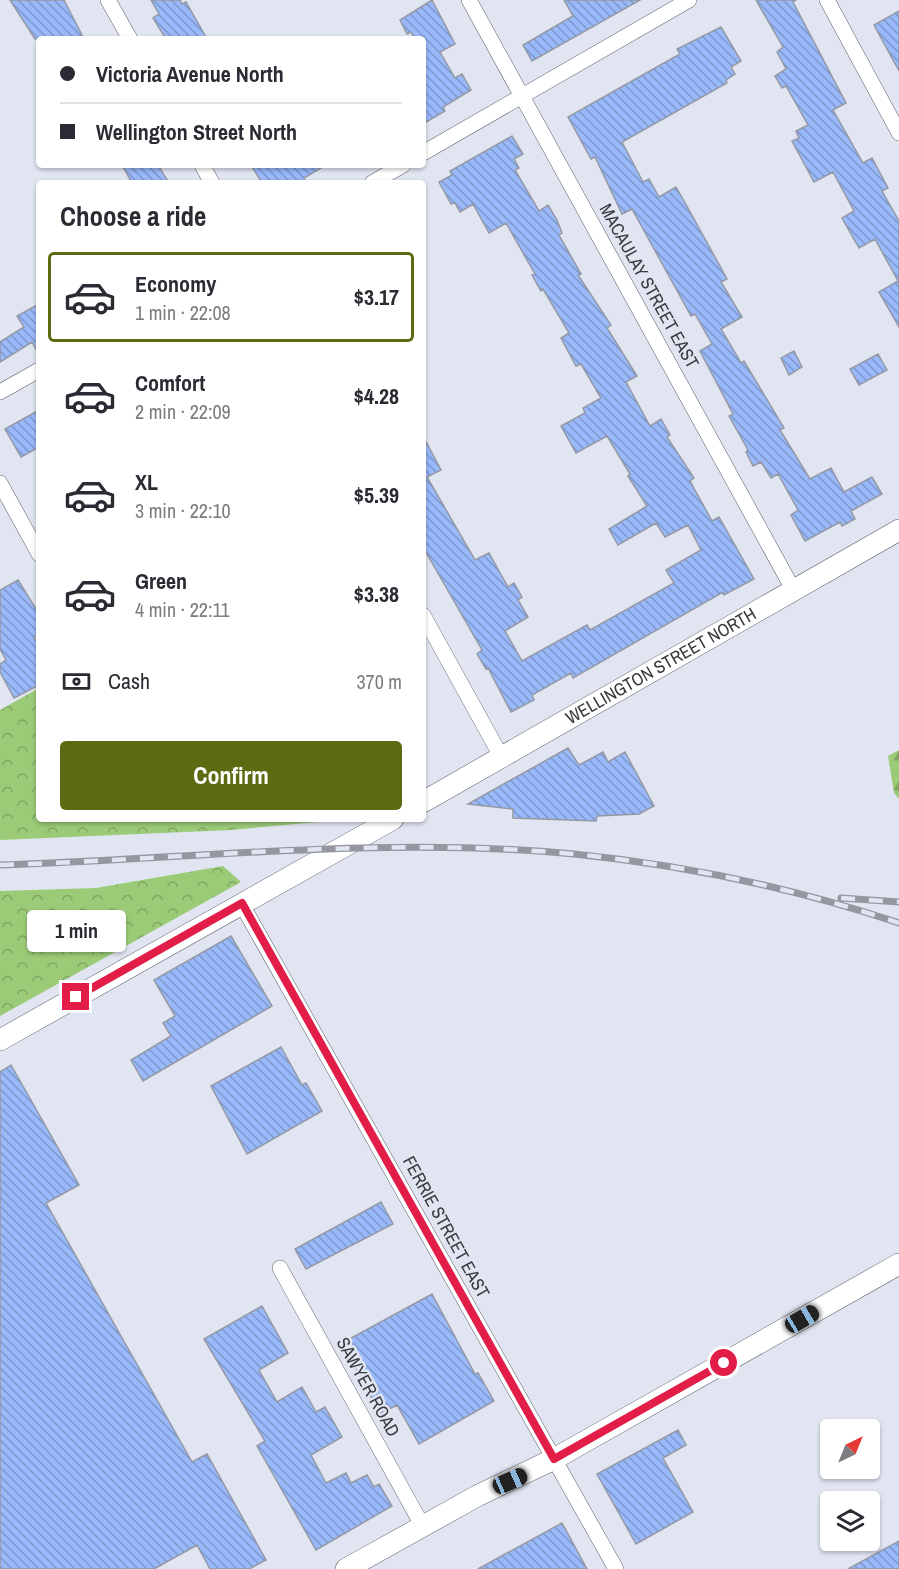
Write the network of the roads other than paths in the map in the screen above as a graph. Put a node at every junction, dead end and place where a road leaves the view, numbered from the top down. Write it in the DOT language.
graph roads {
  1 [pos="108,0"];
  2 [pos="469,0"];
  3 [pos="689,0"];
  4 [pos="827,0"];
  5 [pos="128,36"];
  6 [pos="522,94"];
  7 [pos="899,133"];
  8 [pos="426,151"];
  9 [pos="398,168"];
  10 [pos="377,180"];
  11 [pos="36,372"];
  12 [pos="0,392"];
  13 [pos="0,483"];
  14 [pos="899,530"];
  15 [pos="36,549"];
  16 [pos="794,591"];
  17 [pos="426,620"];
  18 [pos="502,758"];
  19 [pos="426,800"];
  20 [pos="388,822"];
  21 [pos="242,903"];
  22 [pos="0,1040"];
  23 [pos="899,1264"];
  24 [pos="280,1268"];
  25 [pos="554,1459"];
  26 [pos="422,1525"];
  27 [pos="346,1569"];
  28 [pos="616,1569"];
  1 -- 5 [label="street"];
  2 -- 6 [label="street, MACAULAY STREET EAST"];
  3 -- 6 [label="street"];
  4 -- 7 [label="street"];
  6 -- 8 [label="street"];
  6 -- 16 [label="street, MACAULAY STREET EAST"];
  9 -- 10 [label="street"];
  11 -- 12 [label="street"];
  13 -- 15 [label="street"];
  14 -- 16 [label="main road, WELLINGTON STREET NORTH"];
  16 -- 18 [label="main road, WELLINGTON STREET NORTH"];
  17 -- 18 [label="street"];
  18 -- 19 [label="main road, WELLINGTON STREET NORTH"];
  20 -- 21 [label="main road"];
  21 -- 22 [label="main road"];
  21 -- 25 [label="street, FERRIE STREET EAST"];
  23 -- 25 [label="main road"];
  24 -- 26 [label="street, SAWYER ROAD"];
  25 -- 26 [label="main road"];
  25 -- 28 [label="street, FERRIE STREET EAST"];
  26 -- 27 [label="main road"];
}
